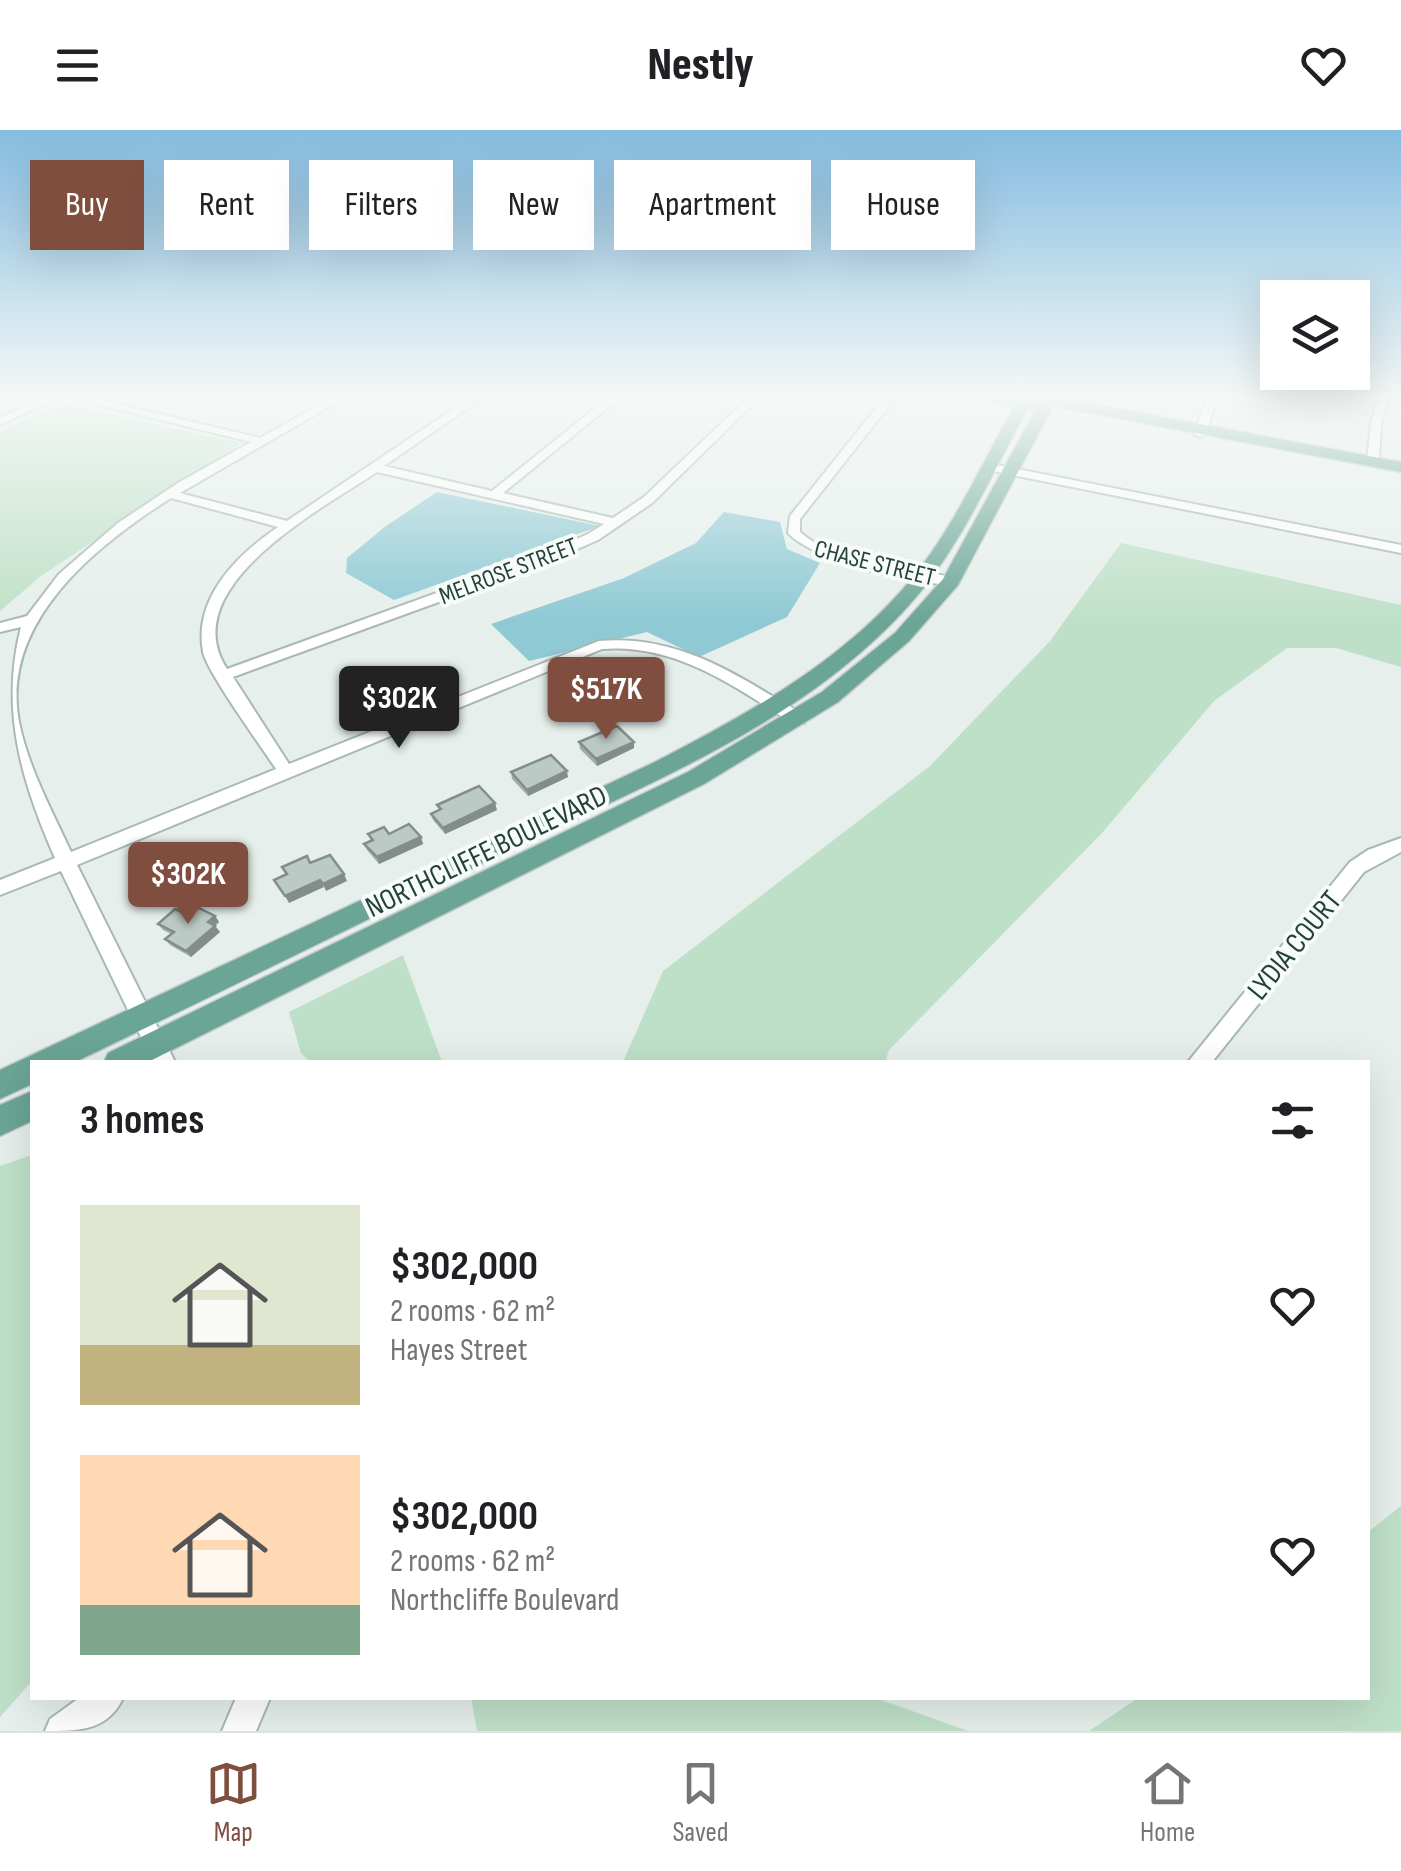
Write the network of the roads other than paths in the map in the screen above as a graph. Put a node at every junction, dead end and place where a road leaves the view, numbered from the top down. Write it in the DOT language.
graph roads {
  1 [pos="213,472"];
  2 [pos="370,472"];
  3 [pos="392,472"];
  4 [pos="523,472"];
  5 [pos="677,472"];
  6 [pos="834,472"];
  7 [pos="1000,472"];
  8 [pos="1000,472"];
  9 [pos="1010,472"];
  10 [pos="173,495"];
  11 [pos="494,495"];
  12 [pos="617,523"];
  13 [pos="289,526"];
  14 [pos="1401,549"];
  15 [pos="924,574"];
  16 [pos="951,581"];
  17 [pos="32,619"];
  18 [pos="0,628"];
  19 [pos="7,662"];
  20 [pos="222,676"];
  21 [pos="774,705"];
  22 [pos="798,720"];
  23 [pos="18,748"];
  24 [pos="0,754"];
  25 [pos="286,772"];
  26 [pos="1401,845"];
  27 [pos="64,862"];
  28 [pos="0,888"];
  29 [pos="143,1016"];
  30 [pos="159,1054"];
  31 [pos="50,1060"];
  32 [pos="131,1060"];
  33 [pos="1201,1060"];
  34 [pos="30,1070"];
  35 [pos="0,1084"];
  36 [pos="30,1106"];
  37 [pos="0,1121"];
  38 [pos="103,1700"];
  39 [pos="252,1700"];
  40 [pos="62,1731"];
  41 [pos="239,1731"];
  1 -- 10 [label="street"];
  2 -- 13 [label="street"];
  3 -- 11 [label="street"];
  4 -- 11 [label="street"];
  5 -- 12 [label="street, MELROSE STREET"];
  6 -- 15 [label="street, CHASE STREET"];
  7 -- 15 [label="main road, NORTHCLIFFE BOULEVARD"];
  8 -- 16 [label="main road, NORTHCLIFFE BOULEVARD"];
  9 -- 14 [label="street"];
  10 -- 13 [label="street"];
  10 -- 17 [label="street"];
  11 -- 12 [label="street"];
  12 -- 20 [label="street, MELROSE STREET"];
  13 -- 20 [label="street"];
  15 -- 16 [label="street, CHASE STREET"];
  15 -- 21 [label="main road, NORTHCLIFFE BOULEVARD"];
  16 -- 22 [label="main road, NORTHCLIFFE BOULEVARD"];
  17 -- 18 [label="street"];
  17 -- 19 [label="street"];
  19 -- 23 [label="street"];
  20 -- 25 [label="street"];
  21 -- 22 [label="street"];
  21 -- 25 [label="street"];
  21 -- 29 [label="main road, NORTHCLIFFE BOULEVARD"];
  22 -- 30 [label="main road, NORTHCLIFFE BOULEVARD"];
  23 -- 24 [label="street"];
  23 -- 27 [label="street"];
  25 -- 27 [label="street"];
  26 -- 33 [label="street, LYDIA COURT"];
  27 -- 28 [label="street"];
  27 -- 29 [label="street"];
  29 -- 30 [label="street"];
  29 -- 31 [label="main road, NORTHCLIFFE BOULEVARD"];
  30 -- 32 [label="main road, NORTHCLIFFE BOULEVARD"];
  34 -- 35 [label="main road"];
  36 -- 37 [label="main road"];
  38 -- 40 [label="street"];
  39 -- 41 [label="street"];
}
